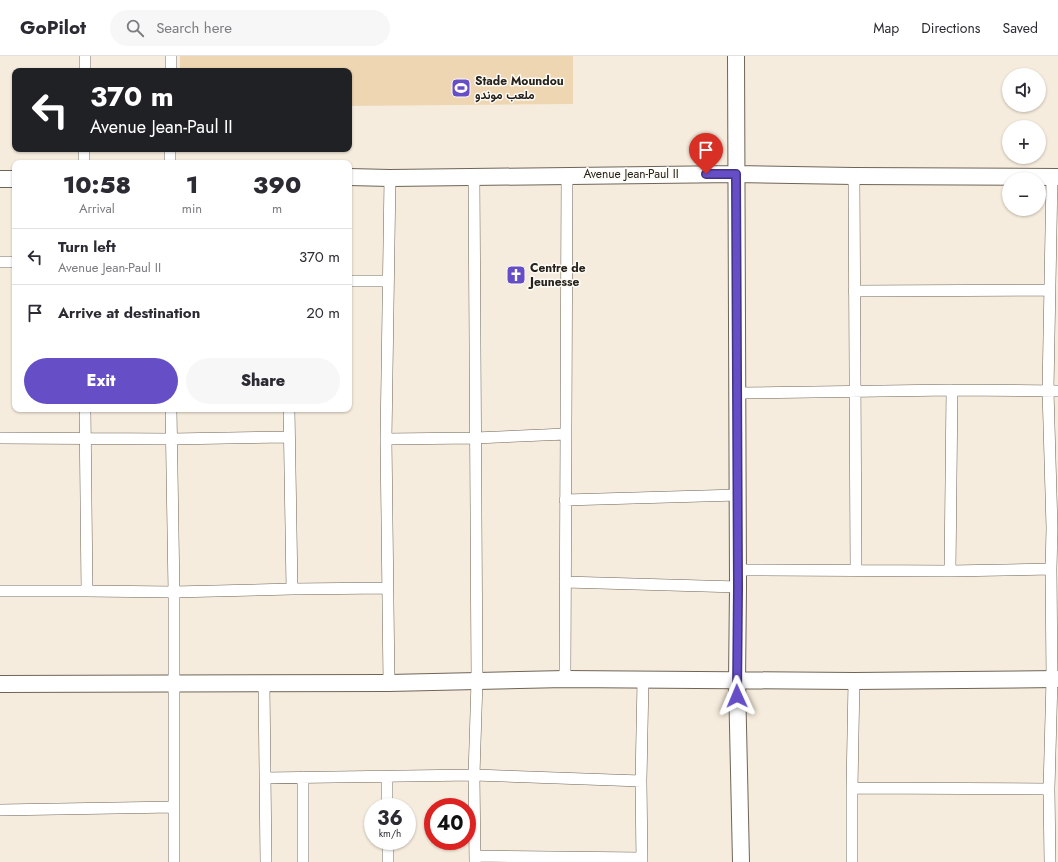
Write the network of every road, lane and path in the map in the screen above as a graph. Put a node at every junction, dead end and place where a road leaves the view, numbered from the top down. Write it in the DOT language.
graph roads {
  1 [pos="85,56"];
  2 [pos="171,56"];
  3 [pos="736,56"];
  4 [pos="84,68"];
  5 [pos="171,68"];
  6 [pos="736,174"];
  7 [pos="567,175"];
  8 [pos="474,176"];
  9 [pos="854,176"];
  10 [pos="352,177"];
  11 [pos="1055,177"];
  12 [pos="390,178"];
  13 [pos="0,179"];
  14 [pos="12,179"];
  15 [pos="0,262"];
  16 [pos="12,262"];
  17 [pos="352,280"];
  18 [pos="387,280"];
  19 [pos="1050,290"];
  20 [pos="854,292"];
  21 [pos="854,390"];
  22 [pos="952,390"];
  23 [pos="1053,390"];
  24 [pos="738,393"];
  25 [pos="85,412"];
  26 [pos="172,412"];
  27 [pos="289,412"];
  28 [pos="566,434"];
  29 [pos="288,437"];
  30 [pos="0,438"];
  31 [pos="85,438"];
  32 [pos="475,438"];
  33 [pos="172,439"];
  34 [pos="386,440"];
  35 [pos="738,495"];
  36 [pos="566,500"];
  37 [pos="1055,528"];
  38 [pos="1051,569"];
  39 [pos="738,570"];
  40 [pos="856,570"];
  41 [pos="950,571"];
  42 [pos="565,582"];
  43 [pos="738,587"];
  44 [pos="388,588"];
  45 [pos="292,589"];
  46 [pos="0,591"];
  47 [pos="88,591"];
  48 [pos="174,592"];
  49 [pos="565,679"];
  50 [pos="1055,679"];
  51 [pos="643,680"];
  52 [pos="477,681"];
  53 [pos="737,681"];
  54 [pos="854,681"];
  55 [pos="389,683"];
  56 [pos="0,684"];
  57 [pos="173,684"];
  58 [pos="264,684"];
  59 [pos="474,775"];
  60 [pos="387,776"];
  61 [pos="303,777"];
  62 [pos="265,778"];
  63 [pos="641,780"];
  64 [pos="852,788"];
  65 [pos="1049,789"];
  66 [pos="387,798"];
  67 [pos="174,807"];
  68 [pos="0,810"];
  69 [pos="388,850"];
  70 [pos="475,859"];
  71 [pos="642,860"];
  72 [pos="174,862"];
  73 [pos="266,862"];
  74 [pos="303,862"];
  75 [pos="388,862"];
  76 [pos="741,862"];
  77 [pos="852,862"];
  78 [pos="1050,862"];
  1 -- 4 [label="street"];
  2 -- 5 [label="street"];
  3 -- 6 [label="street"];
  6 -- 7 [label="street, Avenue Jean-Paul II"];
  6 -- 9 [label="street, Avenue Jean-Paul II"];
  6 -- 24 [label="street"];
  7 -- 8 [label="street, Avenue Jean-Paul II"];
  7 -- 28 [label="street"];
  8 -- 12 [label="street, Avenue Jean-Paul II"];
  8 -- 32 [label="street"];
  9 -- 11 [label="street, Avenue Jean-Paul II"];
  9 -- 20 [label="street"];
  10 -- 12 [label="street, Avenue Jean-Paul II"];
  11 -- 19 [label="street"];
  12 -- 18 [label="street"];
  13 -- 14 [label="street"];
  15 -- 16 [label="street"];
  17 -- 18 [label="street"];
  18 -- 34 [label="street"];
  19 -- 20 [label="street"];
  19 -- 23 [label="street"];
  20 -- 21 [label="street"];
  21 -- 22 [label="street"];
  21 -- 24 [label="street"];
  21 -- 40 [label="street"];
  22 -- 23 [label="street"];
  22 -- 41 [label="street"];
  23 -- 37 [label="street"];
  24 -- 35 [label="street"];
  25 -- 31 [label="street"];
  26 -- 33 [label="street"];
  27 -- 29 [label="street"];
  28 -- 32 [label="street"];
  28 -- 36 [label="street"];
  29 -- 33 [label="street"];
  29 -- 45 [label="street"];
  30 -- 31 [label="street"];
  31 -- 33 [label="street"];
  31 -- 47 [label="street"];
  32 -- 34 [label="street"];
  32 -- 52 [label="street"];
  33 -- 48 [label="street"];
  34 -- 44 [label="street"];
  35 -- 36 [label="street"];
  35 -- 39 [label="street"];
  36 -- 42 [label="street"];
  37 -- 38 [label="street"];
  38 -- 41 [label="street"];
  38 -- 50 [label="street"];
  39 -- 40 [label="street"];
  39 -- 43 [label="street"];
  40 -- 41 [label="street"];
  42 -- 43 [label="street"];
  42 -- 49 [label="street"];
  43 -- 53 [label="street"];
  44 -- 45 [label="street"];
  44 -- 55 [label="street"];
  45 -- 48 [label="street"];
  46 -- 47 [label="street"];
  47 -- 48 [label="street"];
  48 -- 57 [label="street"];
  49 -- 51 [label="street"];
  49 -- 52 [label="street"];
  50 -- 54 [label="street"];
  50 -- 65 [label="street"];
  51 -- 53 [label="street"];
  51 -- 63 [label="street"];
  52 -- 55 [label="street"];
  52 -- 59 [label="street"];
  53 -- 54 [label="street"];
  53 -- 76 [label="street"];
  54 -- 64 [label="street"];
  55 -- 58 [label="street"];
  56 -- 57 [label="street"];
  57 -- 58 [label="street"];
  57 -- 67 [label="street"];
  58 -- 62 [label="street"];
  59 -- 60 [label="street"];
  59 -- 63 [label="street"];
  59 -- 70 [label="street"];
  60 -- 61 [label="street"];
  60 -- 66 [label="street"];
  61 -- 62 [label="street"];
  61 -- 74 [label="street"];
  62 -- 73 [label="street"];
  63 -- 71 [label="street"];
  64 -- 65 [label="street"];
  64 -- 77 [label="street"];
  65 -- 78 [label="street"];
  67 -- 68 [label="street"];
  67 -- 72 [label="street"];
  69 -- 75 [label="street"];
  70 -- 71 [label="street"];
}
